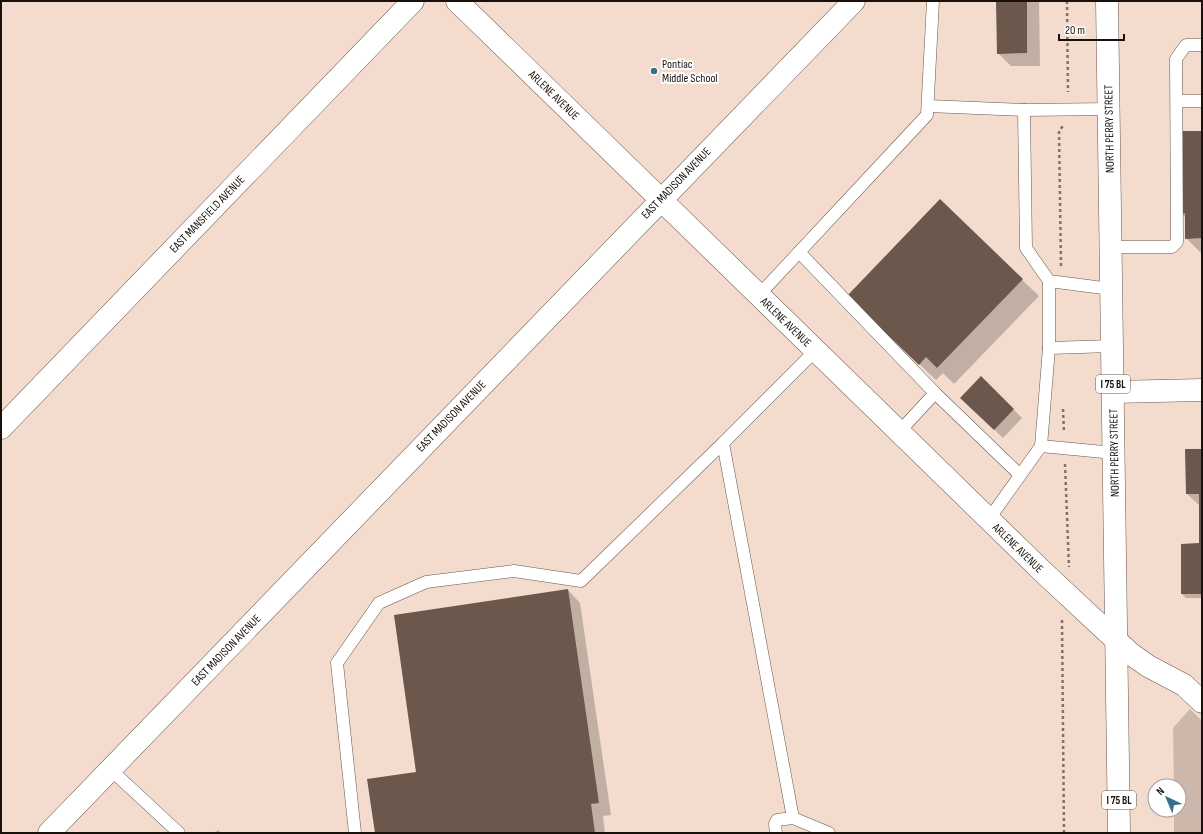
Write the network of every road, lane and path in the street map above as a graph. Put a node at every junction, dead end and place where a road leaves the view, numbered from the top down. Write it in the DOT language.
graph roads {
  1 [pos="413,1"];
  2 [pos="457,1"];
  3 [pos="854,1"];
  4 [pos="933,1"];
  5 [pos="1107,1"];
  6 [pos="1202,45"];
  7 [pos="1177,101"];
  8 [pos="1202,101"];
  9 [pos="928,106"];
  10 [pos="1109,109"];
  11 [pos="1024,110"];
  12 [pos="660,199"];
  13 [pos="1111,247"];
  14 [pos="799,252"];
  15 [pos="1049,281"];
  16 [pos="1111,288"];
  17 [pos="759,295"];
  18 [pos="1112,346"];
  19 [pos="1049,348"];
  20 [pos="816,350"];
  21 [pos="1202,390"];
  22 [pos="1113,392"];
  23 [pos="935,394"];
  24 [pos="1,428"];
  25 [pos="899,432"];
  26 [pos="723,443"];
  27 [pos="1041,446"];
  28 [pos="1114,453"];
  29 [pos="1020,475"];
  30 [pos="989,519"];
  31 [pos="1061,626"];
  32 [pos="1116,641"];
  33 [pos="1202,702"];
  34 [pos="110,769"];
  35 [pos="792,818"];
  36 [pos="49,833"];
  37 [pos="179,833"];
  38 [pos="356,833"];
  39 [pos="776,833"];
  40 [pos="829,833"];
  41 [pos="1064,833"];
  42 [pos="1119,833"];
  1 -- 24 [label="street, EAST MANSFIELD AVENUE"];
  2 -- 12 [label="street, ARLENE AVENUE"];
  3 -- 12 [label="street, EAST MADISON AVENUE"];
  4 -- 9 [label="lane"];
  5 -- 10 [label="street, NORTH PERRY STREET / I 75 BL"];
  6 -- 7 [label="lane"];
  7 -- 8 [label="lane"];
  7 -- 13 [label="lane"];
  9 -- 11 [label="lane"];
  9 -- 14 [label="lane"];
  10 -- 11 [label="lane"];
  10 -- 13 [label="street, NORTH PERRY STREET / I 75 BL"];
  11 -- 15 [label="lane"];
  12 -- 17 [label="street, ARLENE AVENUE"];
  12 -- 34 [label="street, EAST MADISON AVENUE"];
  13 -- 16 [label="street, NORTH PERRY STREET / I 75 BL"];
  14 -- 17 [label="lane"];
  14 -- 23 [label="lane"];
  15 -- 16 [label="lane"];
  15 -- 19 [label="lane"];
  16 -- 18 [label="street, NORTH PERRY STREET / I 75 BL"];
  17 -- 20 [label="street, ARLENE AVENUE"];
  18 -- 19 [label="lane"];
  18 -- 22 [label="street, NORTH PERRY STREET / I 75 BL"];
  19 -- 27 [label="lane"];
  20 -- 25 [label="street, ARLENE AVENUE"];
  20 -- 26 [label="lane"];
  21 -- 22 [label="street"];
  22 -- 28 [label="street, NORTH PERRY STREET / I 75 BL"];
  23 -- 25 [label="lane"];
  23 -- 29 [label="lane"];
  25 -- 30 [label="street, ARLENE AVENUE"];
  26 -- 35 [label="lane"];
  26 -- 38 [label="lane"];
  27 -- 28 [label="lane"];
  27 -- 29 [label="lane"];
  28 -- 32 [label="street, NORTH PERRY STREET / I 75 BL"];
  29 -- 30 [label="lane"];
  30 -- 32 [label="street, ARLENE AVENUE"];
  31 -- 41 [label="path"];
  32 -- 33 [label="street, ARLENE AVENUE"];
  32 -- 42 [label="street, NORTH PERRY STREET / I 75 BL"];
  34 -- 36 [label="street, EAST MADISON AVENUE"];
  34 -- 37 [label="lane"];
  35 -- 39 [label="lane"];
  35 -- 40 [label="lane"];
}
